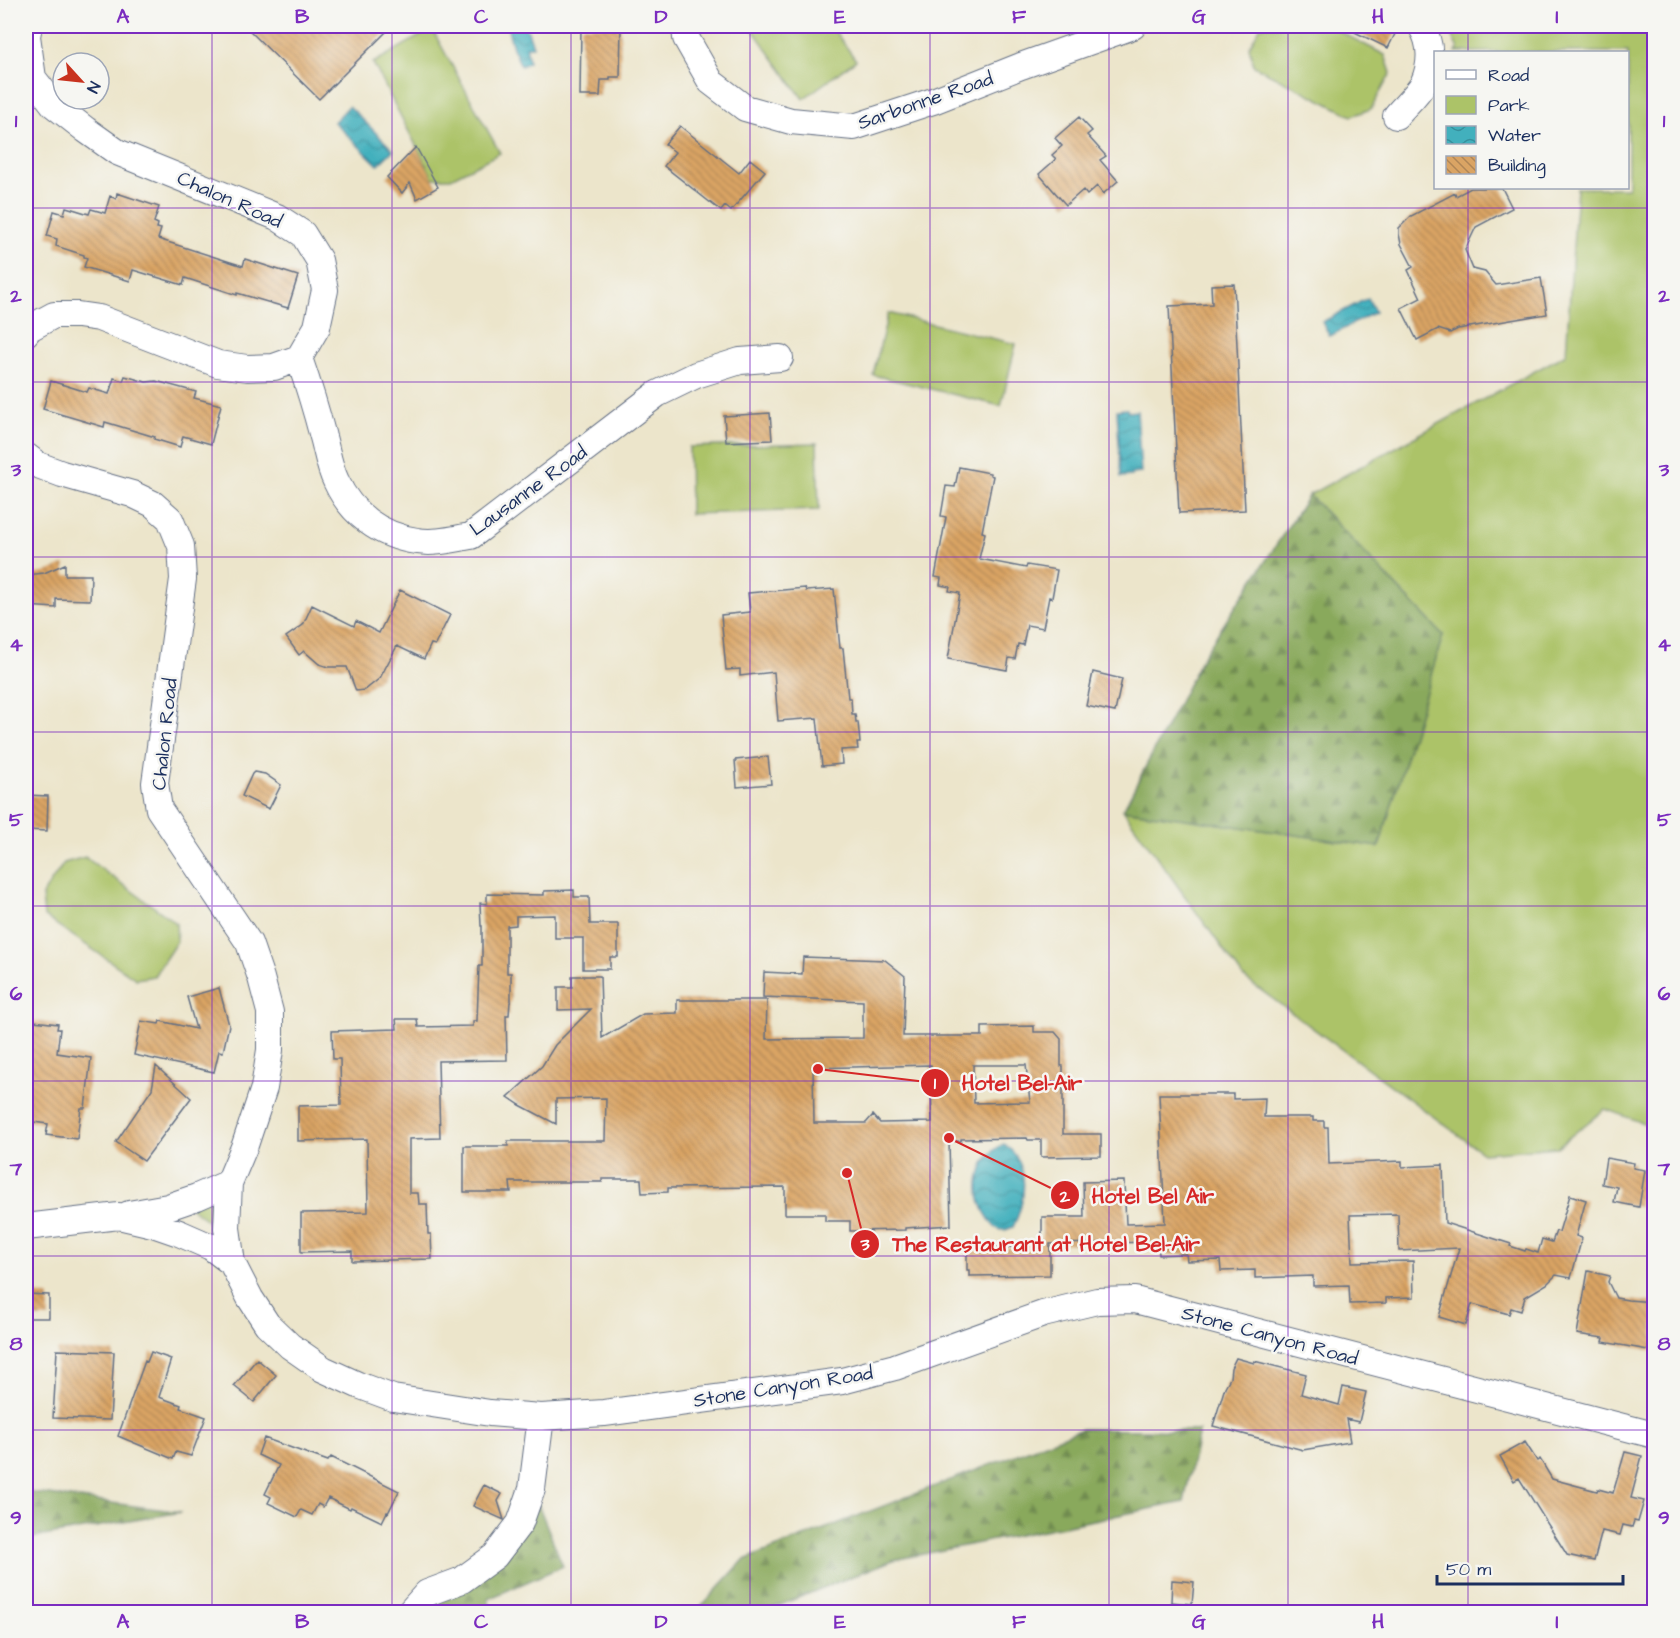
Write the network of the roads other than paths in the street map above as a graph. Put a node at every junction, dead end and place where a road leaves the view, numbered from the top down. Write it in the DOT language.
graph roads {
  1 [pos="29,26"];
  2 [pos="685,26"];
  3 [pos="1132,26"];
  4 [pos="1421,26"];
  5 [pos="29,79"];
  6 [pos="1396,116"];
  7 [pos="26,333"];
  8 [pos="299,357"];
  9 [pos="780,358"];
  10 [pos="26,456"];
  11 [pos="229,1183"];
  12 [pos="119,1216"];
  13 [pos="26,1227"];
  14 [pos="232,1263"];
  15 [pos="542,1417"];
  16 [pos="1654,1435"];
  17 [pos="410,1612"];
  1 -- 5 [label="street, Chalon Road"];
  2 -- 3 [label="street, Sarbonne Road"];
  4 -- 6 [label="street"];
  5 -- 8 [label="street, Chalon Road"];
  7 -- 8 [label="street"];
  8 -- 9 [label="street, Lausanne Road"];
  10 -- 11 [label="street, Chalon Road"];
  11 -- 12 [label="street"];
  11 -- 14 [label="street, Chalon Road"];
  12 -- 13 [label="street, Stone Canyon Road"];
  12 -- 14 [label="street, Stone Canyon Road"];
  14 -- 15 [label="street, Stone Canyon Road"];
  15 -- 16 [label="street, Stone Canyon Road"];
  15 -- 17 [label="street"];
}
